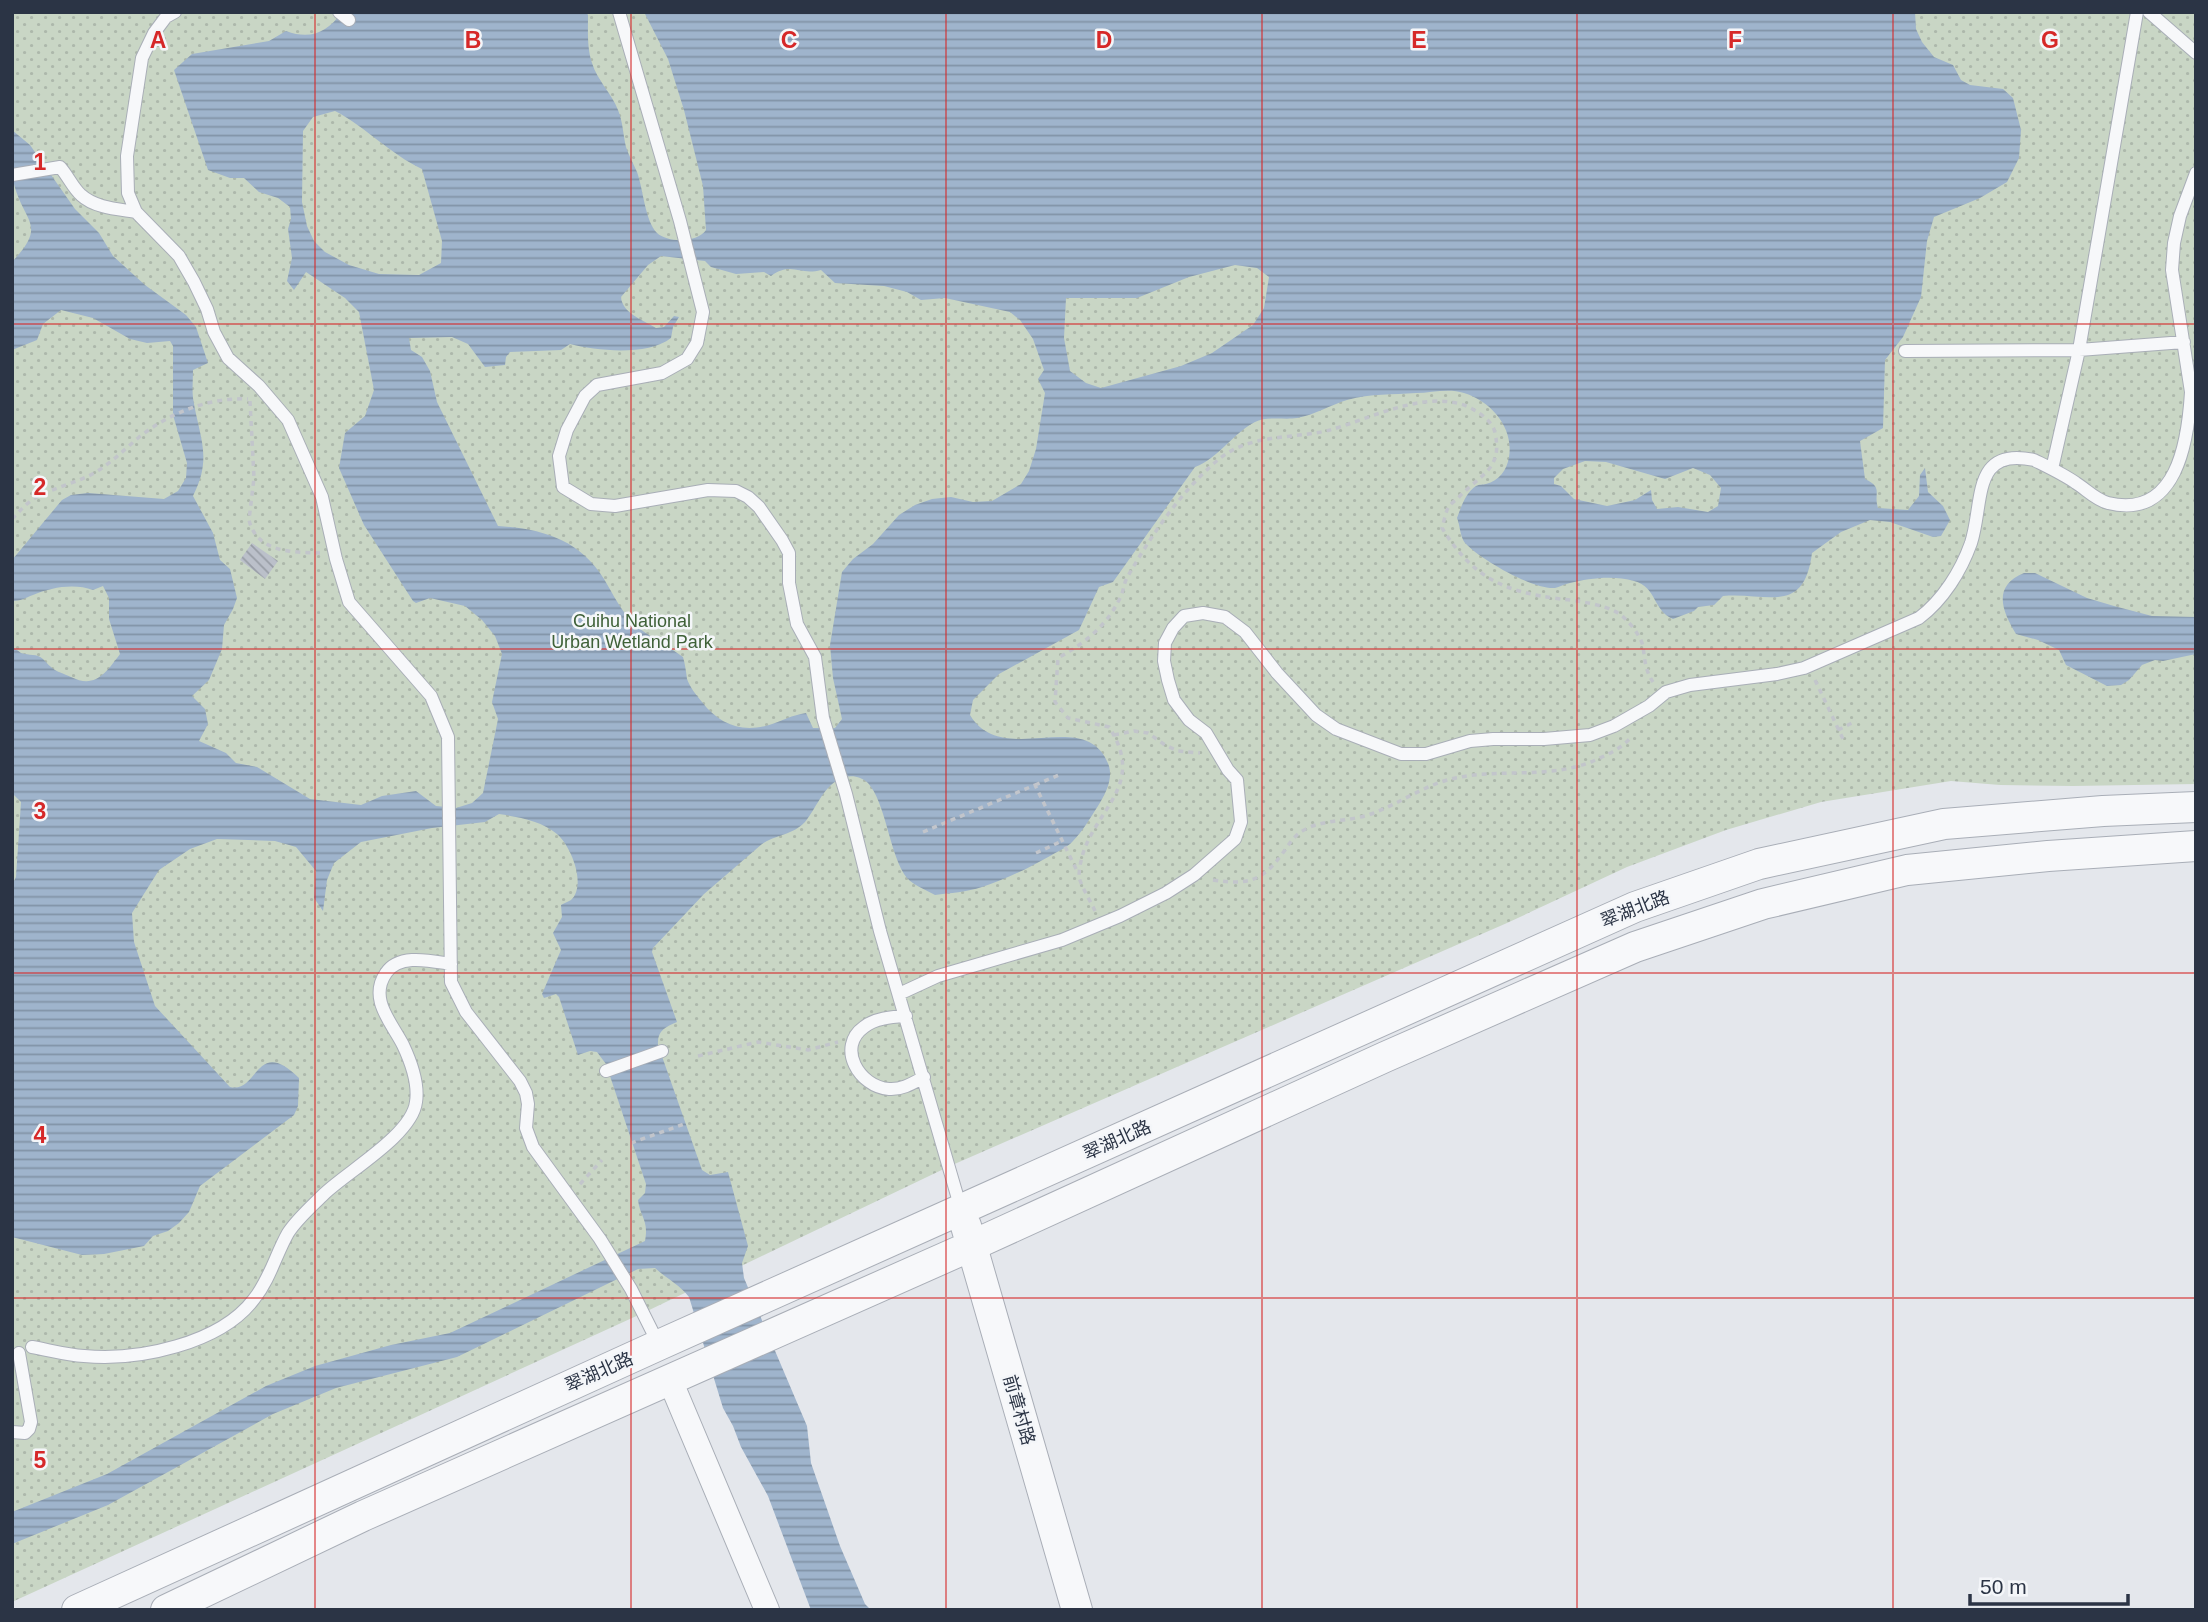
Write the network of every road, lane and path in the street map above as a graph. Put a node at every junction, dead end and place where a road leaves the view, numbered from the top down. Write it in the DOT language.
graph roads {
  1 [pos="175,12"];
  2 [pos="619,12"];
  3 [pos="2137,12"];
  4 [pos="2149,12"];
  5 [pos="2196,53"];
  6 [pos="2196,173"];
  7 [pos="12,175"];
  8 [pos="136,212"];
  9 [pos="2180,318"];
  10 [pos="2196,327"];
  11 [pos="2184,342"];
  12 [pos="2079,349"];
  13 [pos="1905,351"];
  14 [pos="2193,392"];
  15 [pos="250,399"];
  16 [pos="271,401"];
  17 [pos="2052,469"];
  18 [pos="12,519"];
  19 [pos="335,554"];
  20 [pos="1809,666"];
  21 [pos="1662,696"];
  22 [pos="1649,706"];
  23 [pos="1856,721"];
  24 [pos="1838,730"];
  25 [pos="1114,735"];
  26 [pos="1844,741"];
  27 [pos="1216,751"];
  28 [pos="1059,775"];
  29 [pos="1035,785"];
  30 [pos="2196,807"];
  31 [pos="922,832"];
  32 [pos="1062,841"];
  33 [pos="2196,846"];
  34 [pos="1036,853"];
  35 [pos="1079,875"];
  36 [pos="1194,875"];
  37 [pos="1101,924"];
  38 [pos="451,964"];
  39 [pos="899,994"];
  40 [pos="906,1016"];
  41 [pos="854,1041"];
  42 [pos="662,1051"];
  43 [pos="698,1056"];
  44 [pos="606,1071"];
  45 [pos="924,1077"];
  46 [pos="687,1123"];
  47 [pos="631,1143"];
  48 [pos="602,1160"];
  49 [pos="570,1196"];
  50 [pos="961,1209"];
  51 [pos="971,1246"];
  52 [pos="659,1345"];
  53 [pos="32,1347"];
  54 [pos="19,1353"];
  55 [pos="670,1380"];
  56 [pos="12,1432"];
  57 [pos="77,1610"];
  58 [pos="166,1610"];
  59 [pos="767,1610"];
  60 [pos="1077,1610"];
  1 -- 8 [label="lane"];
  2 -- 39 [label="lane"];
  3 -- 12 [label="lane"];
  4 -- 5 [label="lane"];
  6 -- 9 [label="lane"];
  7 -- 8 [label="lane"];
  8 -- 16 [label="lane"];
  9 -- 10 [label="lane"];
  9 -- 11 [label="lane"];
  11 -- 12 [label="lane"];
  11 -- 14 [label="lane"];
  12 -- 13 [label="lane"];
  12 -- 17 [label="lane"];
  14 -- 17 [label="lane"];
  15 -- 16 [label="path"];
  15 -- 18 [label="path"];
  15 -- 19 [label="path"];
  16 -- 19 [label="lane"];
  17 -- 20 [label="lane"];
  19 -- 38 [label="lane"];
  20 -- 21 [label="lane"];
  20 -- 24 [label="path"];
  21 -- 22 [label="lane"];
  21 -- 25 [label="path"];
  22 -- 27 [label="lane"];
  22 -- 36 [label="path"];
  23 -- 24 [label="path"];
  24 -- 26 [label="path"];
  25 -- 27 [label="path"];
  25 -- 35 [label="path"];
  27 -- 36 [label="lane"];
  28 -- 29 [label="path"];
  29 -- 31 [label="path"];
  29 -- 32 [label="path"];
  30 -- 50 [label="street, 翠湖北路"];
  32 -- 34 [label="path"];
  32 -- 35 [label="path"];
  33 -- 51 [label="street, 翠湖北路"];
  35 -- 37 [label="path"];
  36 -- 37 [label="lane"];
  37 -- 39 [label="lane"];
  38 -- 49 [label="lane"];
  38 -- 53 [label="lane"];
  39 -- 40 [label="lane"];
  40 -- 41 [label="lane"];
  40 -- 45 [label="lane"];
  41 -- 43 [label="path"];
  41 -- 45 [label="lane"];
  42 -- 44 [label="lane"];
  45 -- 50 [label="lane"];
  46 -- 47 [label="path"];
  48 -- 49 [label="path"];
  49 -- 52 [label="lane"];
  50 -- 51 [label="street, 前章村路"];
  50 -- 52 [label="street, 翠湖北路"];
  51 -- 55 [label="street, 翠湖北路"];
  51 -- 60 [label="street, 前章村路"];
  52 -- 57 [label="street, 翠湖北路"];
  54 -- 56 [label="lane"];
  55 -- 58 [label="street, 翠湖北路"];
  55 -- 59 [label="street"];
}
